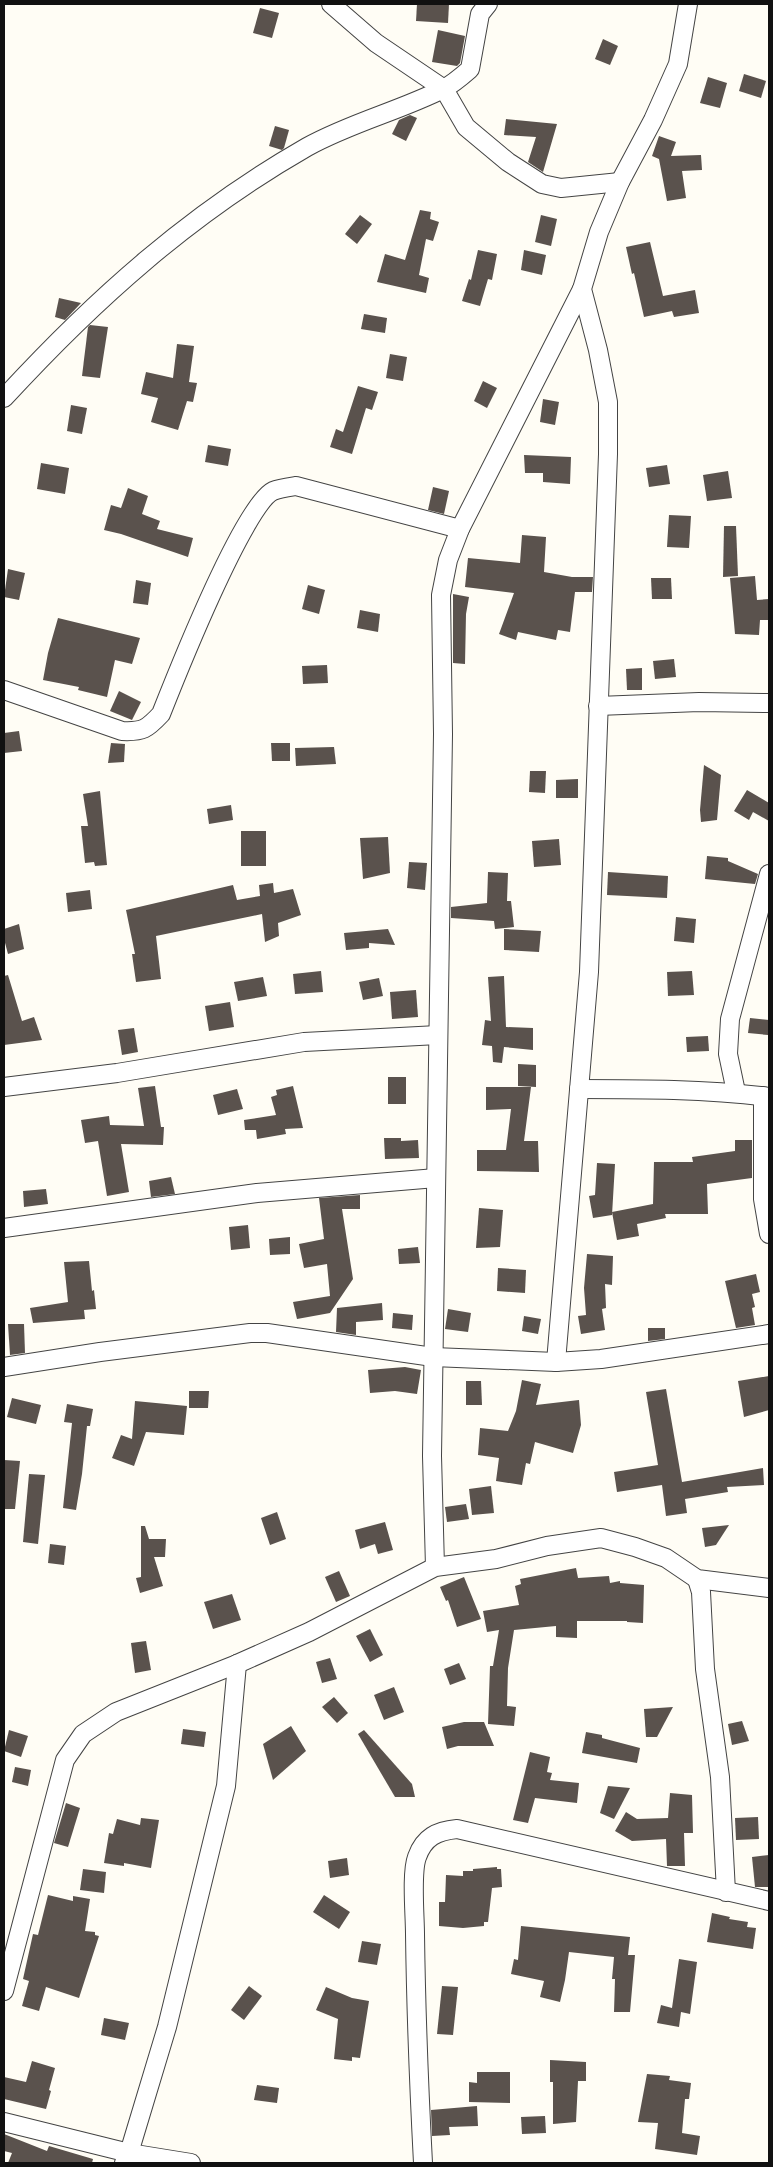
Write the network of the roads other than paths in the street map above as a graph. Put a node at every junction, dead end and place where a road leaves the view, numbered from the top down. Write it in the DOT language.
graph roads {
  1 [pos="331,4"];
  2 [pos="488,4"];
  3 [pos="688,4"];
  4 [pos="444,89"];
  5 [pos="620,182"];
  6 [pos="582,289"];
  7 [pos="4,398"];
  8 [pos="460,529"];
  9 [pos="4,690"];
  10 [pos="769,703"];
  11 [pos="598,706"];
  12 [pos="769,874"];
  13 [pos="438,1035"];
  14 [pos="4,1087"];
  15 [pos="578,1089"];
  16 [pos="736,1092"];
  17 [pos="766,1096"];
  18 [pos="436,1178"];
  19 [pos="4,1228"];
  20 [pos="769,1234"];
  21 [pos="769,1334"];
  22 [pos="433,1357"];
  23 [pos="556,1362"];
  24 [pos="4,1368"];
  25 [pos="435,1567"];
  26 [pos="697,1579"];
  27 [pos="769,1588"];
  28 [pos="237,1664"];
  29 [pos="726,1892"];
  30 [pos="769,1901"];
  31 [pos="4,1991"];
  32 [pos="4,2122"];
  33 [pos="127,2158"];
  34 [pos="191,2163"];
  35 [pos="423,2163"];
  1 -- 4 [label="street"];
  2 -- 4 [label="street"];
  3 -- 5 [label="street"];
  4 -- 5 [label="street"];
  4 -- 7 [label="street"];
  5 -- 6 [label="street"];
  6 -- 8 [label="street"];
  6 -- 11 [label="street"];
  8 -- 9 [label="street"];
  8 -- 13 [label="street"];
  10 -- 11 [label="street"];
  11 -- 15 [label="street"];
  12 -- 16 [label="street"];
  13 -- 14 [label="street"];
  13 -- 18 [label="street"];
  15 -- 16 [label="street"];
  15 -- 23 [label="street"];
  16 -- 17 [label="street"];
  17 -- 20 [label="street"];
  18 -- 19 [label="street"];
  18 -- 22 [label="street"];
  21 -- 23 [label="street"];
  22 -- 23 [label="street"];
  22 -- 24 [label="street"];
  22 -- 25 [label="street"];
  25 -- 26 [label="street"];
  25 -- 28 [label="street"];
  26 -- 27 [label="street"];
  26 -- 29 [label="street"];
  28 -- 31 [label="street"];
  28 -- 33 [label="street"];
  29 -- 30 [label="street"];
  29 -- 35 [label="street"];
  32 -- 33 [label="street"];
  33 -- 34 [label="street"];
}
